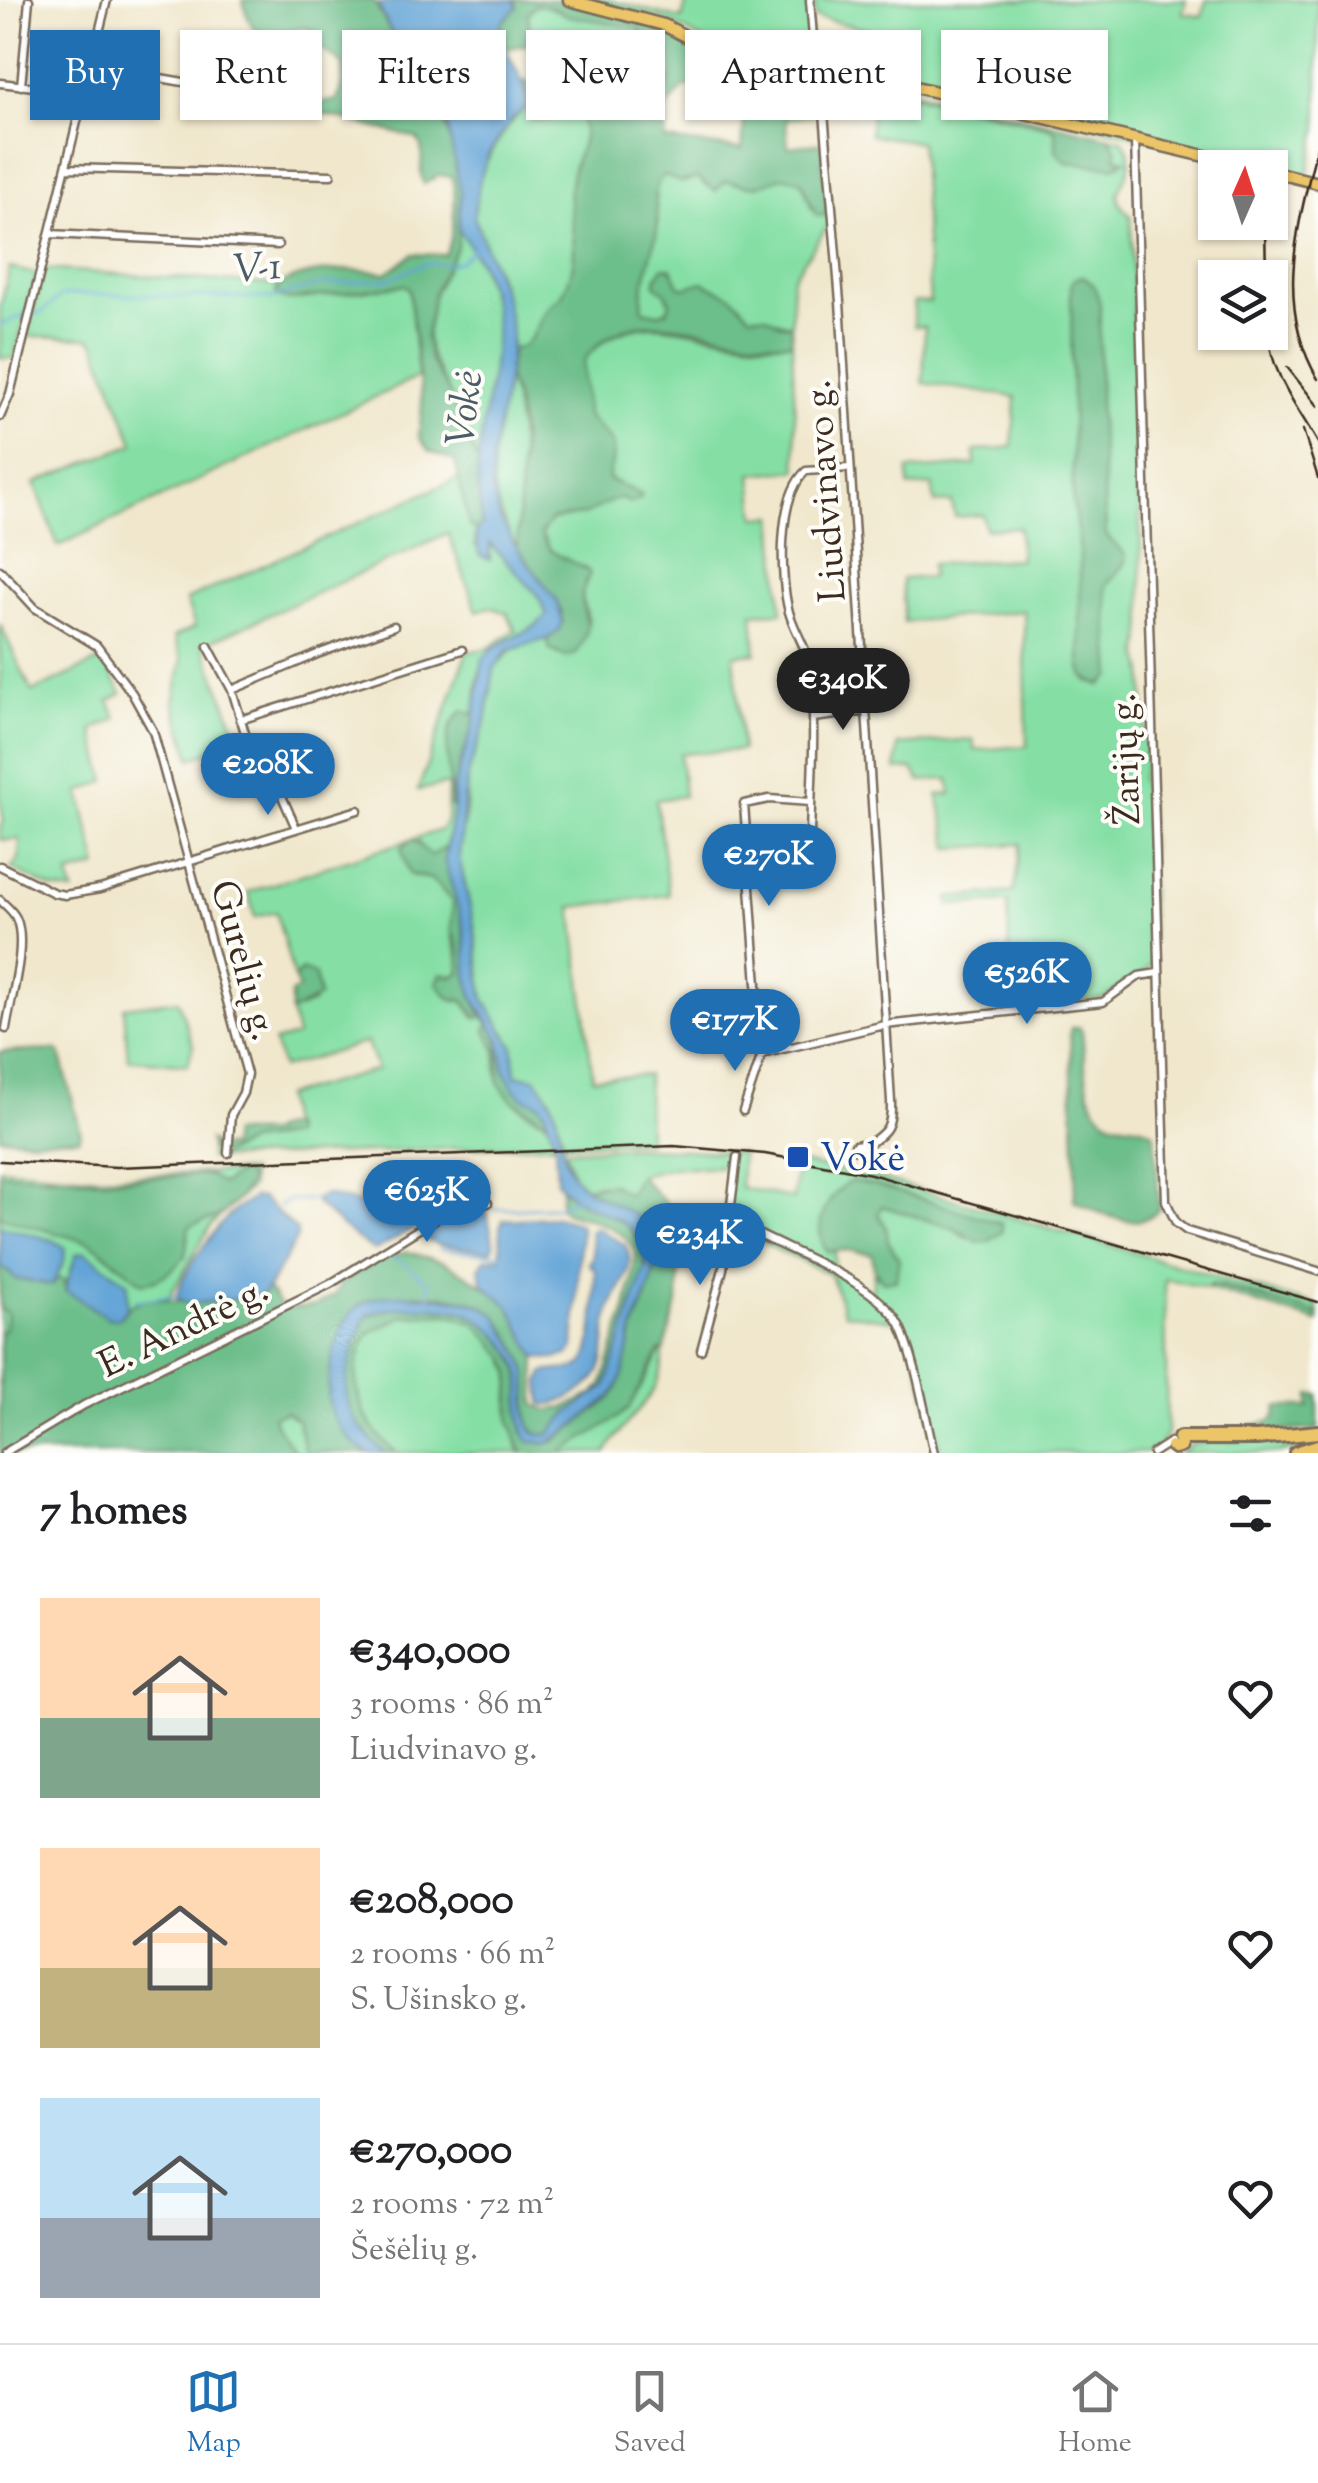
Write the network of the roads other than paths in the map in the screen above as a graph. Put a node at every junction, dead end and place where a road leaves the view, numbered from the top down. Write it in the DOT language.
graph roads {
  1 [pos="29,0"];
  2 [pos="107,0"];
  3 [pos="570,0"];
  4 [pos="810,0"];
  5 [pos="100,30"];
  6 [pos="814,30"];
  7 [pos="685,36"];
  8 [pos="0,83"];
  9 [pos="21,86"];
  10 [pos="30,87"];
  11 [pos="921,88"];
  12 [pos="79,120"];
  13 [pos="823,120"];
  14 [pos="1135,139"];
  15 [pos="1198,154"];
  16 [pos="67,168"];
  17 [pos="1288,175"];
  18 [pos="330,176"];
  19 [pos="1318,182"];
  20 [pos="50,234"];
  21 [pos="278,244"];
  22 [pos="0,417"];
  23 [pos="849,468"];
  24 [pos="0,570"];
  25 [pos="394,626"];
  26 [pos="208,646"];
  27 [pos="462,650"];
  28 [pos="232,690"];
  29 [pos="866,711"];
  30 [pos="814,718"];
  31 [pos="240,720"];
  32 [pos="810,802"];
  33 [pos="358,810"];
  34 [pos="296,828"];
  35 [pos="810,832"];
  36 [pos="189,862"];
  37 [pos="0,866"];
  38 [pos="0,900"];
  39 [pos="1158,972"];
  40 [pos="886,1025"];
  41 [pos="6,1029"];
  42 [pos="762,1054"];
  43 [pos="743,1111"];
  44 [pos="868,1143"];
  45 [pos="228,1153"];
  46 [pos="737,1157"];
  47 [pos="488,1204"];
  48 [pos="731,1210"];
  49 [pos="747,1230"];
  50 [pos="728,1232"];
  51 [pos="1318,1271"];
  52 [pos="702,1350"];
  53 [pos="1318,1432"];
  54 [pos="1318,1446"];
  55 [pos="1174,1447"];
  56 [pos="1155,1452"];
  57 [pos="4,1453"];
  58 [pos="934,1453"];
  59 [pos="1296,1453"];
  1 -- 9 [label="street"];
  2 -- 5 [label="street"];
  3 -- 7 [label="main road"];
  4 -- 6 [label="street, Liudvinavo g."];
  8 -- 9 [label="street"];
  9 -- 10 [label="street"];
  11 -- 14 [label="main road"];
  12 -- 16 [label="street"];
  13 -- 23 [label="street, Liudvinavo g."];
  14 -- 15 [label="main road"];
  14 -- 39 [label="street, Žarijų g."];
  16 -- 18 [label="street"];
  16 -- 20 [label="street"];
  17 -- 19 [label="main road"];
  20 -- 21 [label="street"];
  20 -- 22 [label="street"];
  23 -- 29 [label="street, Liudvinavo g."];
  23 -- 30 [label="street"];
  24 -- 36 [label="street, Gurelių g."];
  25 -- 28 [label="street"];
  26 -- 28 [label="street"];
  27 -- 31 [label="street"];
  28 -- 31 [label="street"];
  29 -- 30 [label="street"];
  29 -- 40 [label="street, Liudvinavo g."];
  30 -- 32 [label="street"];
  31 -- 34 [label="street"];
  32 -- 35 [label="street"];
  32 -- 42 [label="street"];
  33 -- 34 [label="street"];
  34 -- 36 [label="street"];
  36 -- 37 [label="street"];
  36 -- 45 [label="street, Gurelių g."];
  38 -- 41 [label="street"];
  39 -- 40 [label="street"];
  39 -- 51 [label="street, Žarijų g."];
  40 -- 42 [label="street"];
  40 -- 44 [label="street, Liudvinavo g."];
  42 -- 43 [label="street"];
  46 -- 48 [label="street"];
  47 -- 57 [label="street, E. Andrė g."];
  48 -- 49 [label="street"];
  48 -- 50 [label="street"];
  49 -- 50 [label="street"];
  49 -- 58 [label="street"];
  50 -- 52 [label="street"];
  53 -- 55 [label="highway"];
  54 -- 59 [label="highway"];
  55 -- 56 [label="street"];
}
